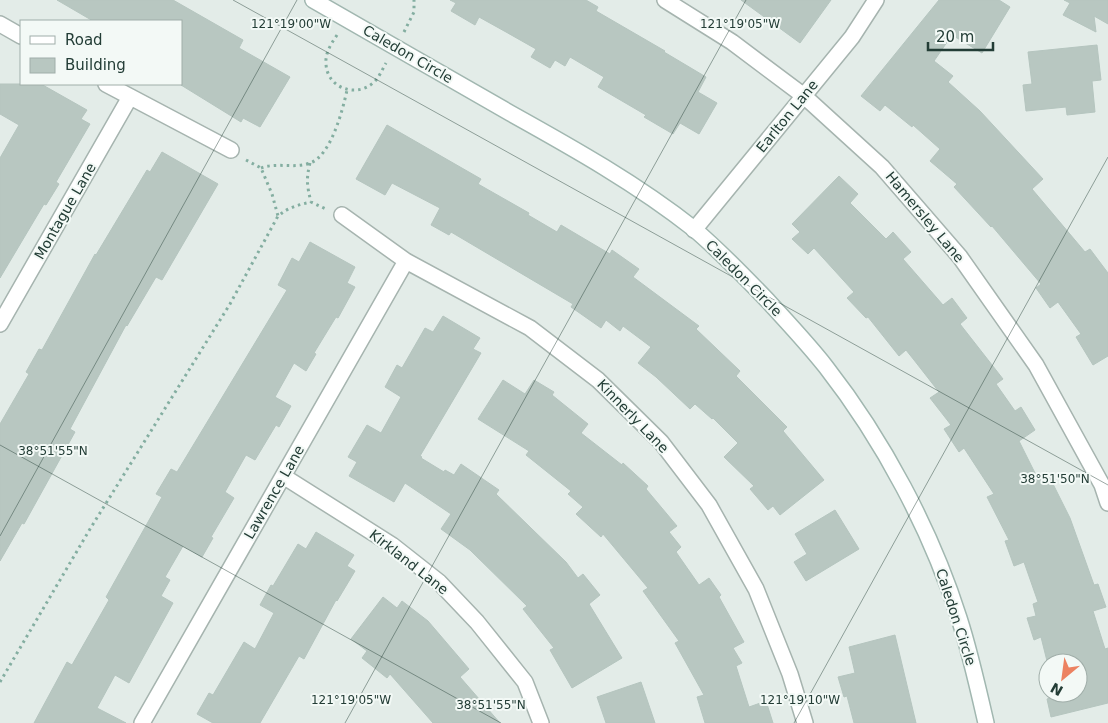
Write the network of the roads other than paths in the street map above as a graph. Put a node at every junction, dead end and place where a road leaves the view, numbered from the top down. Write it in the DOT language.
graph roads {
  1 [pos="312,0"];
  2 [pos="665,0"];
  3 [pos="876,0"];
  4 [pos="0,24"];
  5 [pos="20,35"];
  6 [pos="108,85"];
  7 [pos="804,96"];
  8 [pos="130,97"];
  9 [pos="231,150"];
  10 [pos="342,215"];
  11 [pos="694,230"];
  12 [pos="406,261"];
  13 [pos="0,324"];
  14 [pos="283,476"];
  15 [pos="1108,502"];
  16 [pos="142,723"];
  17 [pos="541,723"];
  18 [pos="805,723"];
  19 [pos="986,723"];
  1 -- 11 [label="street, Caledon Circle"];
  2 -- 7 [label="street, Hamersley Lane"];
  3 -- 7 [label="street, Earlton Lane"];
  4 -- 5 [label="street"];
  6 -- 8 [label="street"];
  7 -- 11 [label="street, Earlton Lane"];
  7 -- 15 [label="street, Hamersley Lane"];
  8 -- 9 [label="street"];
  8 -- 13 [label="street, Montague Lane"];
  10 -- 12 [label="street, Kinnerly Lane"];
  11 -- 19 [label="street, Caledon Circle"];
  12 -- 14 [label="street, Lawrence Lane"];
  12 -- 18 [label="street, Kinnerly Lane"];
  14 -- 16 [label="street, Lawrence Lane"];
  14 -- 17 [label="street, Kirkland Lane"];
}
